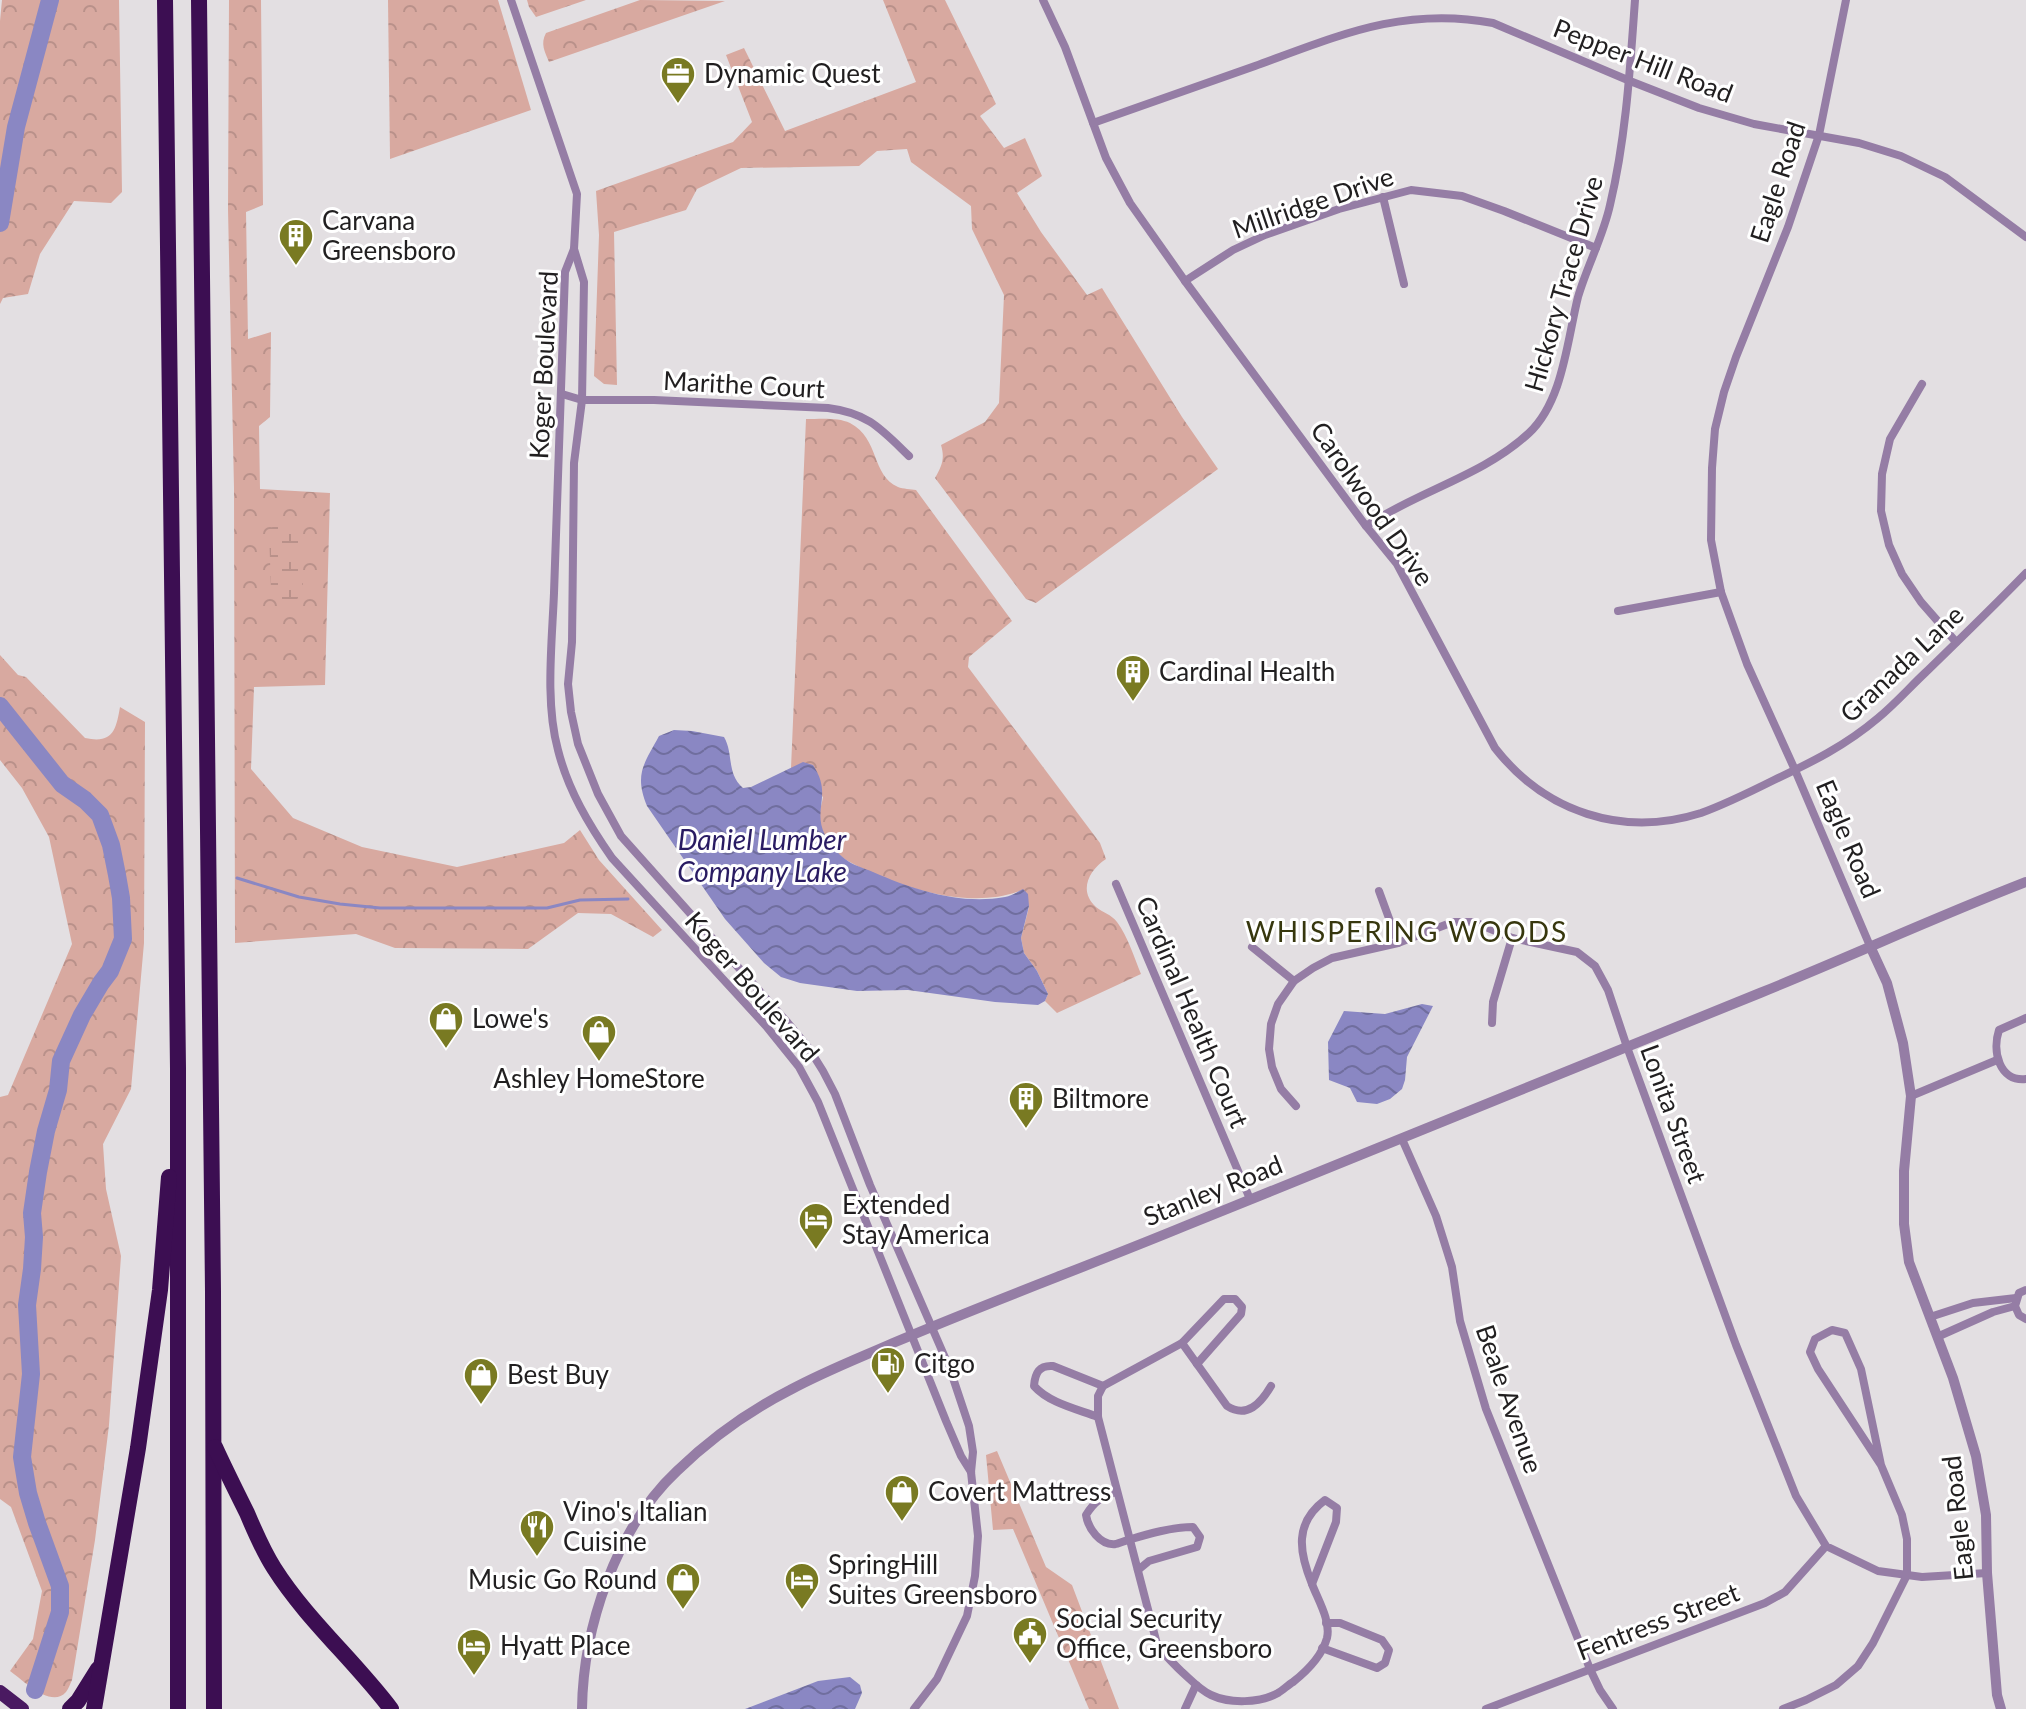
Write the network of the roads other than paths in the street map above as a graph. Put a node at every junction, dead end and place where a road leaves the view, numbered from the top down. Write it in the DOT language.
graph roads {
  1 [pos="165,0"];
  2 [pos="199,0"];
  3 [pos="511,0"];
  4 [pos="1043,0"];
  5 [pos="1635,0"];
  6 [pos="1846,0"];
  7 [pos="1630,81"];
  8 [pos="1093,123"];
  9 [pos="1819,135"];
  10 [pos="1383,197"];
  11 [pos="2026,237"];
  12 [pos="1596,248"];
  13 [pos="574,249"];
  14 [pos="1185,281"];
  15 [pos="1404,284"];
  16 [pos="1922,384"];
  17 [pos="562,394"];
  18 [pos="582,400"];
  19 [pos="909,456"];
  20 [pos="1366,526"];
  21 [pos="2026,573"];
  22 [pos="1721,592"];
  23 [pos="1618,611"];
  24 [pos="1956,642"];
  25 [pos="1795,770"];
  26 [pos="2026,882"];
  27 [pos="1116,884"];
  28 [pos="1379,891"];
  29 [pos="1512,938"];
  30 [pos="1398,943"];
  31 [pos="1870,946"];
  32 [pos="1252,947"];
  33 [pos="1294,981"];
  34 [pos="2026,1018"];
  35 [pos="1492,1023"];
  36 [pos="1627,1047"];
  37 [pos="1997,1060"];
  38 [pos="178,1068"];
  39 [pos="2026,1079"];
  40 [pos="1911,1096"];
  41 [pos="1296,1106"];
  42 [pos="1402,1139"];
  43 [pos="1250,1199"];
  44 [pos="2026,1290"];
  45 [pos="2016,1302"];
  46 [pos="1930,1317"];
  47 [pos="2026,1319"];
  48 [pos="932,1326"];
  49 [pos="911,1336"];
  50 [pos="1937,1337"];
  51 [pos="1182,1343"];
  52 [pos="1197,1364"];
  53 [pos="1103,1386"];
  54 [pos="1271,1386"];
  55 [pos="1098,1417"];
  56 [pos="213,1444"];
  57 [pos="1881,1465"];
  58 [pos="971,1472"];
  59 [pos="1117,1492"];
  60 [pos="1130,1539"];
  61 [pos="1826,1546"];
  62 [pos="1138,1570"];
  63 [pos="1987,1573"];
  64 [pos="1907,1575"];
  65 [pos="1312,1584"];
  66 [pos="1326,1623"];
  67 [pos="1322,1648"];
  68 [pos="102,1660"];
  69 [pos="1590,1669"];
  70 [pos="1196,1685"];
  71 [pos="0,1692"];
  72 [pos="1263,1698"];
  73 [pos="1223,1704"];
  74 [pos="22,1709"];
  75 [pos="70,1709"];
  76 [pos="94,1709"];
  77 [pos="178,1709"];
  78 [pos="214,1709"];
  79 [pos="391,1709"];
  80 [pos="582,1709"];
  81 [pos="914,1709"];
  82 [pos="1185,1709"];
  83 [pos="1269,1709"];
  84 [pos="1486,1709"];
  85 [pos="1613,1709"];
  86 [pos="1783,1709"];
  87 [pos="2001,1709"];
  1 -- 38 [label="highway"];
  2 -- 56 [label="highway"];
  3 -- 13 [label="street, Koger Boulevard"];
  4 -- 8 [label="street, Carolwood Drive"];
  5 -- 7 [label="street, Hickory Trace Drive"];
  6 -- 9 [label="street, Eagle Road"];
  7 -- 8 [label="street, Pepper Hill Road"];
  7 -- 9 [label="street, Pepper Hill Road"];
  7 -- 12 [label="street, Hickory Trace Drive"];
  8 -- 14 [label="street, Carolwood Drive"];
  9 -- 11 [label="street, Pepper Hill Road"];
  9 -- 22 [label="street, Eagle Road"];
  10 -- 12 [label="street, Millridge Drive"];
  10 -- 14 [label="street, Millridge Drive"];
  10 -- 15 [label="street"];
  12 -- 20 [label="street, Hickory Trace Drive"];
  13 -- 17 [label="street, Koger Boulevard"];
  13 -- 18 [label="street, Koger Boulevard"];
  14 -- 20 [label="street, Carolwood Drive"];
  16 -- 24 [label="street"];
  17 -- 18 [label="street, Marithe Court"];
  17 -- 49 [label="street, Koger Boulevard"];
  18 -- 19 [label="street, Marithe Court"];
  18 -- 48 [label="street, Koger Boulevard"];
  20 -- 25 [label="street, Carolwood Drive"];
  21 -- 24 [label="street, Granada Lane"];
  22 -- 23 [label="street"];
  22 -- 25 [label="street, Eagle Road"];
  24 -- 25 [label="street, Granada Lane"];
  25 -- 31 [label="street, Eagle Road"];
  26 -- 31 [label="street, Stanley Road"];
  27 -- 43 [label="street, Cardinal Health Court"];
  28 -- 30 [label="street"];
  29 -- 30 [label="street, Lonita Street"];
  29 -- 35 [label="street"];
  29 -- 36 [label="street, Lonita Street"];
  30 -- 33 [label="street, Lonita Street"];
  31 -- 36 [label="street, Stanley Road"];
  31 -- 40 [label="street, Eagle Road"];
  32 -- 33 [label="street"];
  33 -- 41 [label="street, Lonita Street"];
  34 -- 37 [label="street"];
  36 -- 42 [label="street, Stanley Road"];
  36 -- 61 [label="street, Lonita Street"];
  37 -- 39 [label="street"];
  37 -- 40 [label="street"];
  38 -- 68 [label="highway"];
  38 -- 77 [label="highway"];
  40 -- 46 [label="street, Eagle Road"];
  42 -- 43 [label="street, Stanley Road"];
  42 -- 69 [label="street, Beale Avenue"];
  43 -- 48 [label="street, Stanley Road"];
  44 -- 45 [label="street"];
  45 -- 46 [label="street"];
  45 -- 47 [label="street"];
  45 -- 50 [label="street"];
  46 -- 50 [label="street, Eagle Road"];
  48 -- 49 [label="street, Stanley Road"];
  48 -- 58 [label="street, Koger Boulevard"];
  49 -- 58 [label="street, Koger Boulevard"];
  49 -- 80 [label="street, Stanley Road"];
  50 -- 63 [label="street, Eagle Road"];
  51 -- 52 [label="street"];
  51 -- 52 [label="street"];
  51 -- 53 [label="street"];
  52 -- 54 [label="street"];
  53 -- 55 [label="street"];
  53 -- 55 [label="street"];
  55 -- 59 [label="street"];
  56 -- 78 [label="highway"];
  56 -- 79 [label="highway"];
  57 -- 57 [label="street"];
  57 -- 64 [label="street"];
  58 -- 81 [label="street, Koger Boulevard"];
  59 -- 60 [label="street"];
  59 -- 60 [label="street"];
  60 -- 62 [label="street"];
  60 -- 62 [label="street"];
  61 -- 64 [label="street"];
  61 -- 69 [label="street, Fentress Street"];
  62 -- 70 [label="street"];
  63 -- 64 [label="street"];
  63 -- 87 [label="street, Eagle Road"];
  64 -- 86 [label="street"];
  65 -- 65 [label="street"];
  65 -- 66 [label="street"];
  66 -- 67 [label="street"];
  66 -- 67 [label="street"];
  67 -- 72 [label="street"];
  68 -- 75 [label="highway"];
  68 -- 76 [label="highway"];
  69 -- 84 [label="street, Fentress Street"];
  69 -- 85 [label="street, Beale Avenue"];
  70 -- 73 [label="street"];
  70 -- 82 [label="street"];
  71 -- 74 [label="highway"];
  72 -- 73 [label="street"];
  72 -- 83 [label="street"];
}
